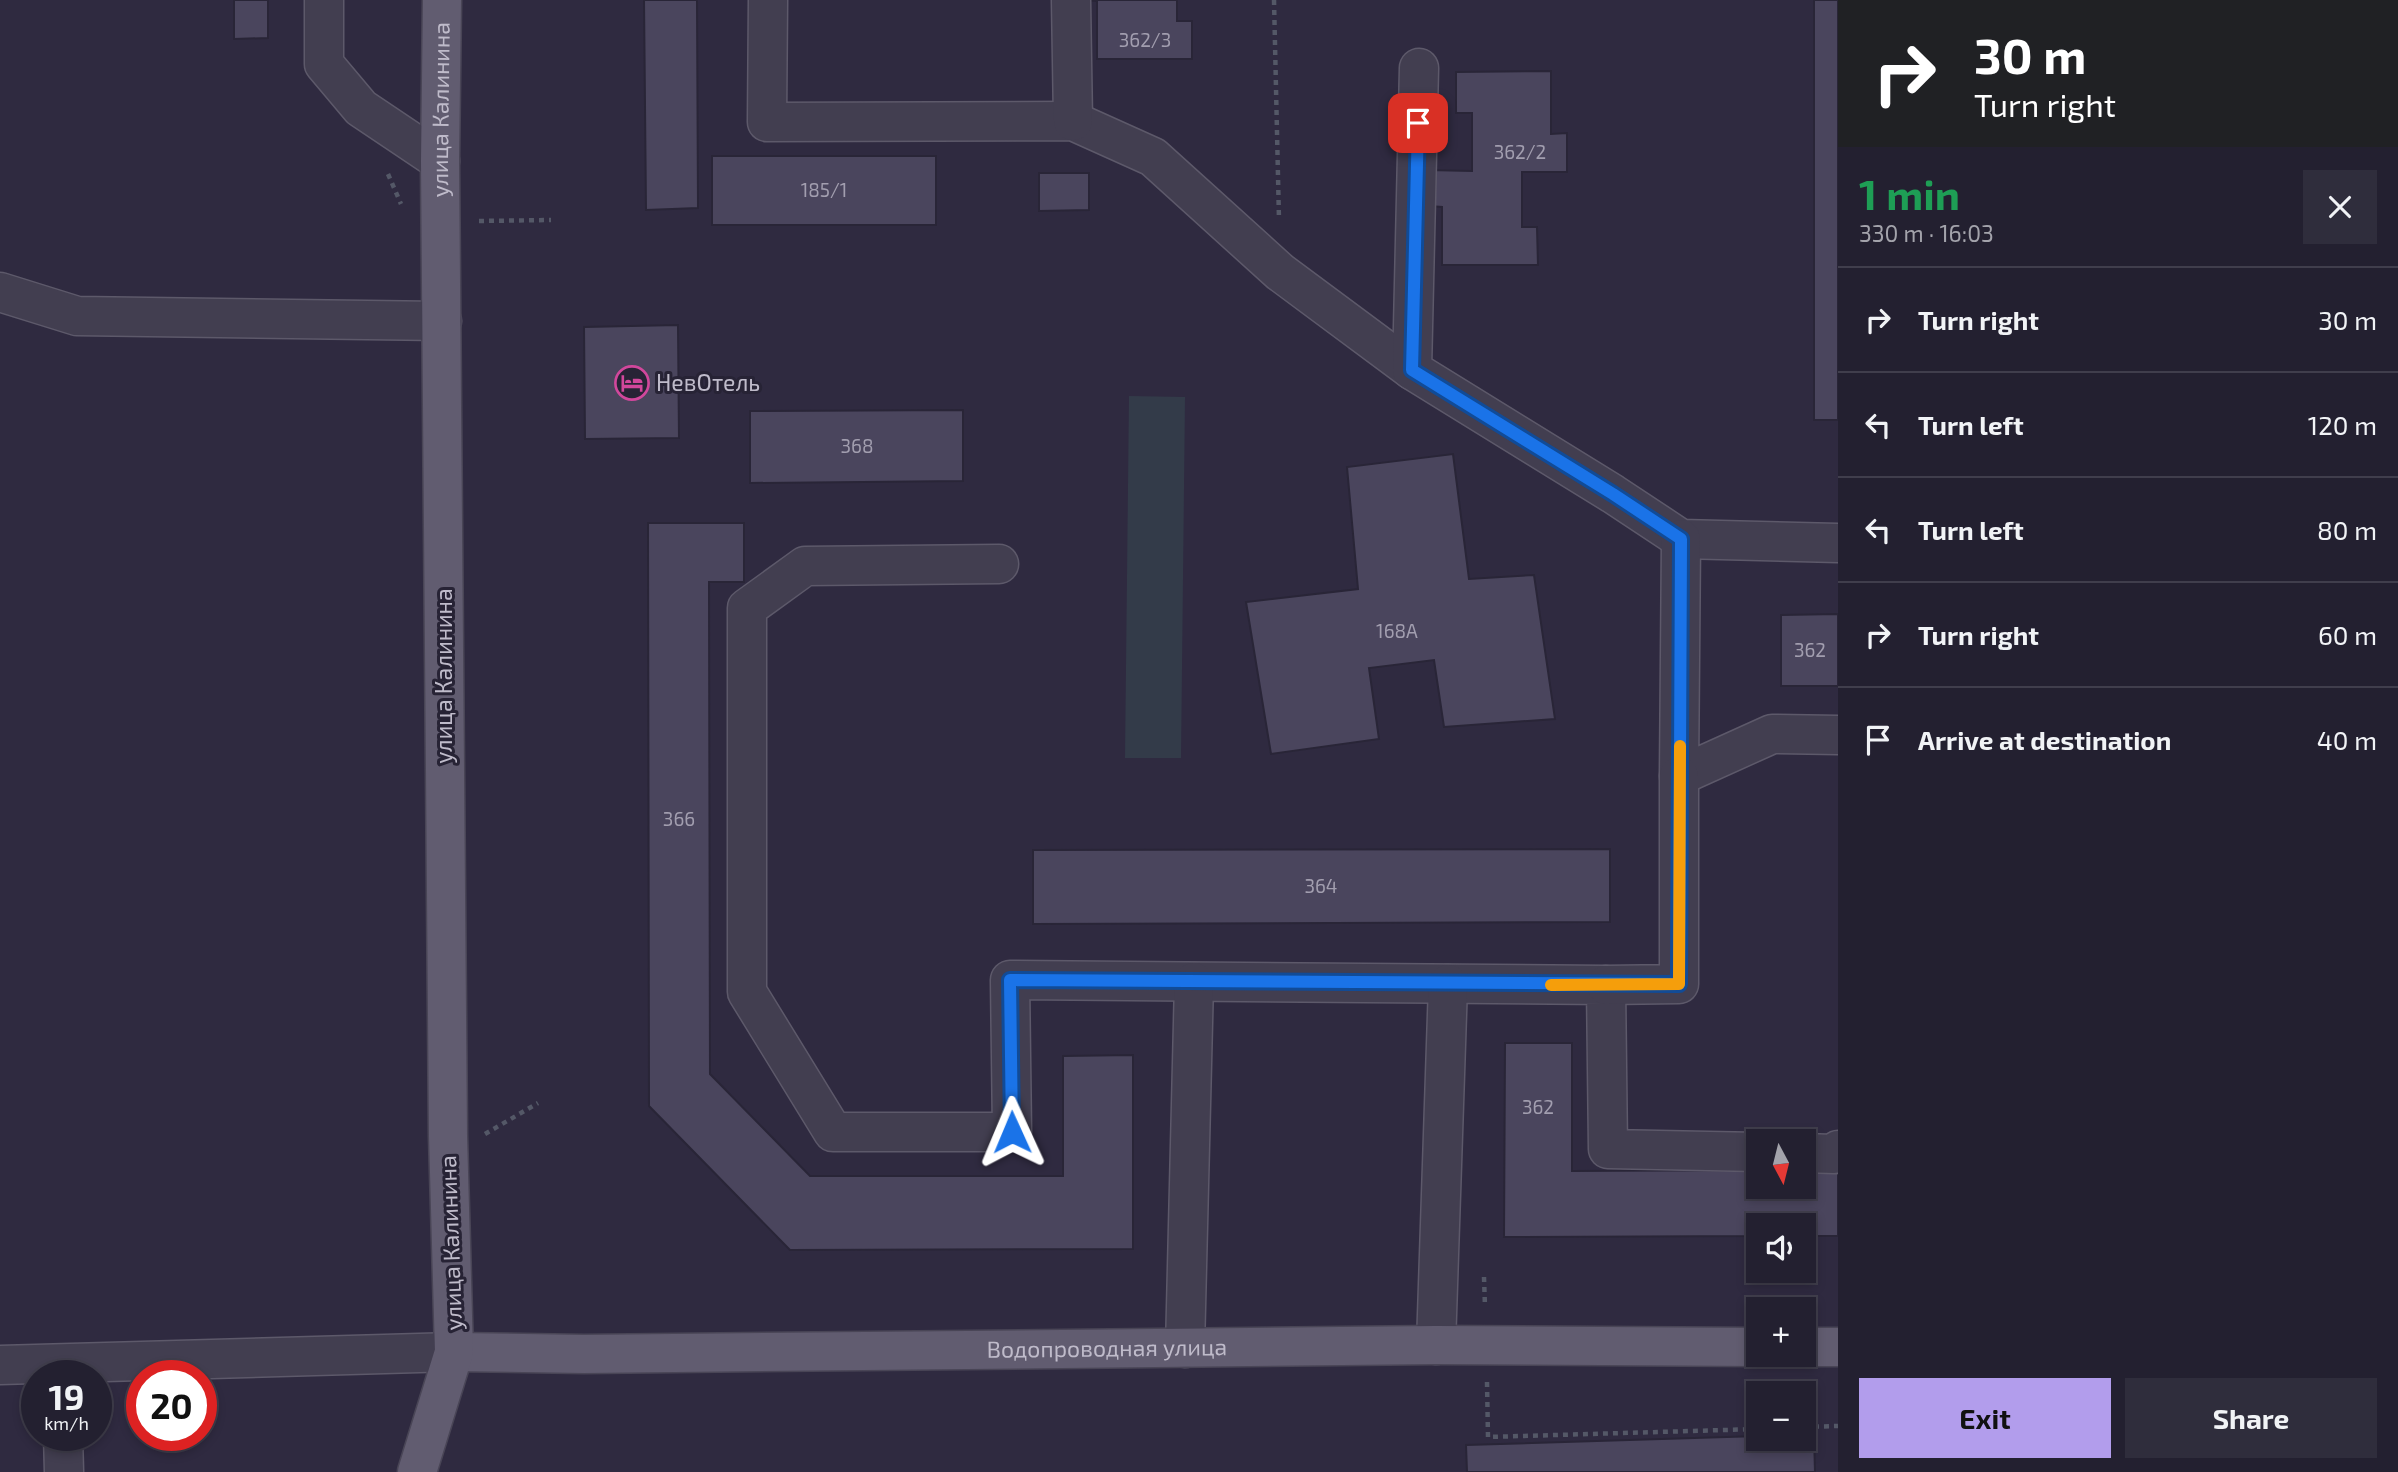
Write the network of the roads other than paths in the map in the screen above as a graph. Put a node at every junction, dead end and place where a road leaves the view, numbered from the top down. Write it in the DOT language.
graph roads {
  1 [pos="324,0"];
  2 [pos="442,0"];
  3 [pos="768,0"];
  4 [pos="1071,0"];
  5 [pos="1419,68"];
  6 [pos="1073,121"];
  7 [pos="440,161"];
  8 [pos="0,292"];
  9 [pos="442,321"];
  10 [pos="1412,370"];
  11 [pos="1681,539"];
  12 [pos="1838,543"];
  13 [pos="999,564"];
  14 [pos="1838,735"];
  15 [pos="1679,776"];
  16 [pos="1194,982"];
  17 [pos="1448,984"];
  18 [pos="1605,985"];
  19 [pos="1838,1150"];
  20 [pos="1746,1152"];
  21 [pos="1816,1153"];
  22 [pos="1436,1345"];
  23 [pos="1746,1347"];
  24 [pos="1816,1347"];
  25 [pos="1838,1347"];
  26 [pos="1185,1348"];
  27 [pos="454,1352"];
  28 [pos="0,1364"];
  29 [pos="21,1366"];
  30 [pos="112,1367"];
  31 [pos="63,1451"];
  32 [pos="64,1472"];
  33 [pos="417,1472"];
  1 -- 7 [label="street"];
  2 -- 7 [label="main road, улица Калинина"];
  3 -- 6 [label="street"];
  4 -- 6 [label="street"];
  5 -- 10 [label="street"];
  6 -- 10 [label="street"];
  7 -- 9 [label="main road, улица Калинина"];
  8 -- 9 [label="street"];
  9 -- 27 [label="main road, улица Калинина"];
  10 -- 11 [label="street"];
  11 -- 12 [label="street"];
  11 -- 15 [label="street"];
  13 -- 16 [label="street"];
  14 -- 15 [label="street"];
  15 -- 18 [label="street"];
  16 -- 17 [label="street"];
  16 -- 26 [label="street"];
  17 -- 18 [label="street"];
  17 -- 22 [label="street"];
  18 -- 20 [label="street"];
  19 -- 21 [label="street"];
  22 -- 23 [label="main road, Водопроводная улица"];
  22 -- 26 [label="main road, Водопроводная улица"];
  24 -- 25 [label="main road"];
  26 -- 27 [label="main road, Водопроводная улица"];
  27 -- 30 [label="street"];
  27 -- 33 [label="main road, улица Калинина"];
  28 -- 29 [label="street"];
  31 -- 32 [label="street"];
}
